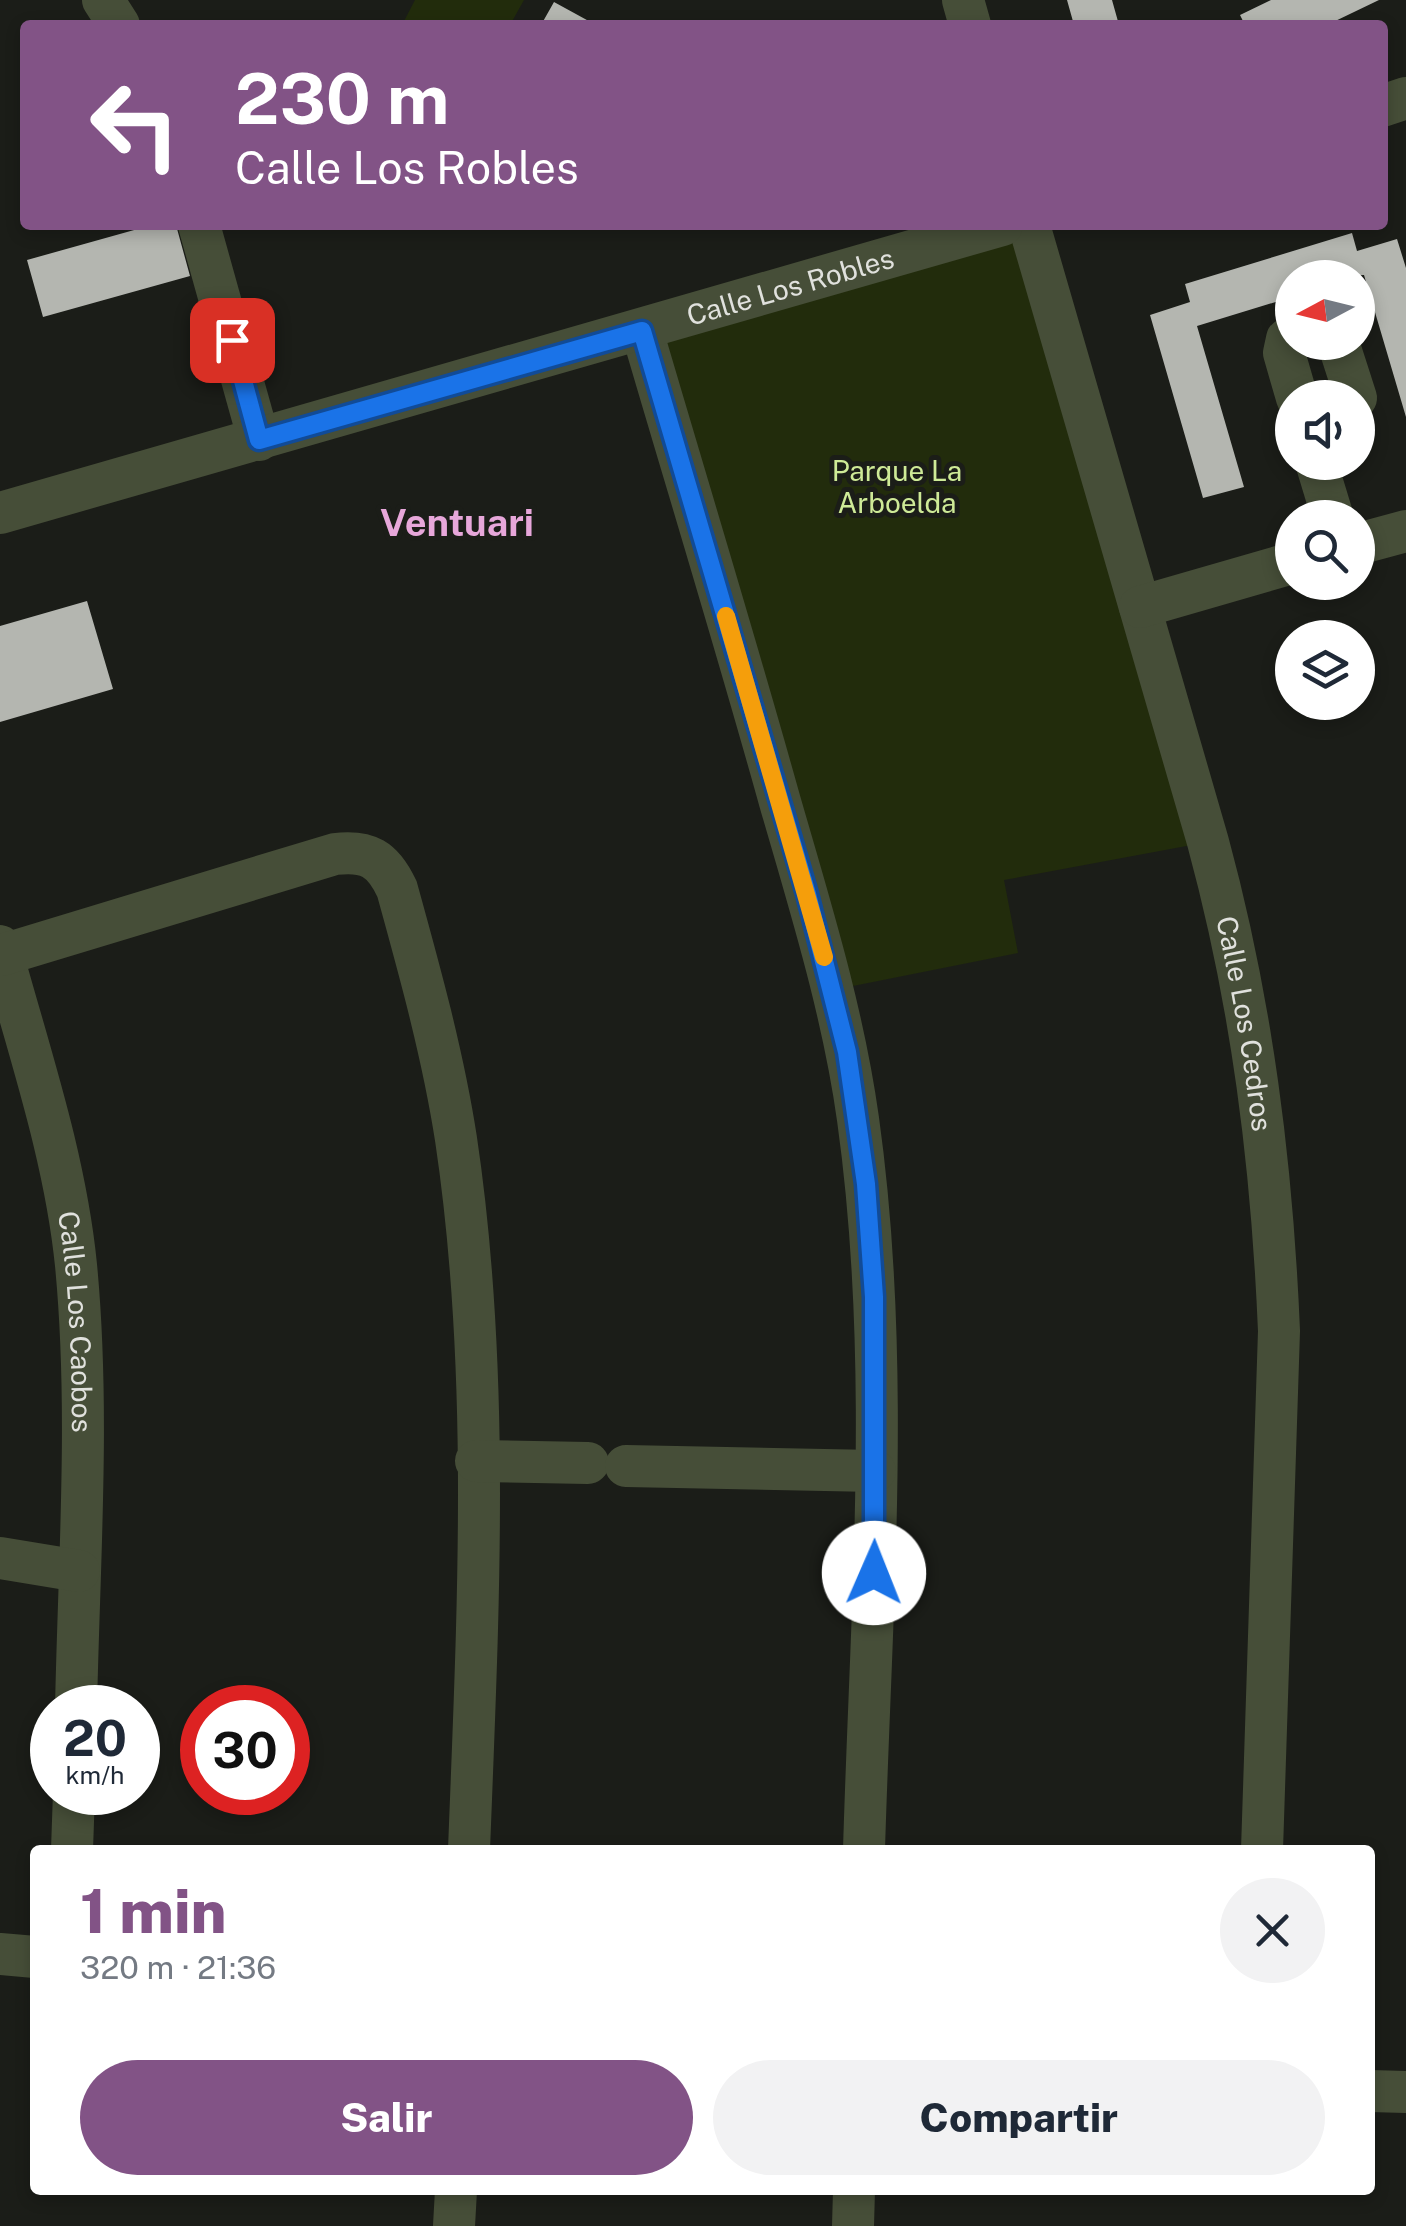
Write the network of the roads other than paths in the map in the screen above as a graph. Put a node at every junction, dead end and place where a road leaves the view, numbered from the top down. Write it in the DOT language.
graph roads {
  1 [pos="200,230"];
  2 [pos="985,230"];
  3 [pos="1030,230"];
  4 [pos="642,331"];
  5 [pos="259,440"];
  6 [pos="0,513"];
  7 [pos="1406,530"];
  8 [pos="1375,532"];
  9 [pos="1275,568"];
  10 [pos="1140,607"];
  11 [pos="1,951"];
  12 [pos="476,1461"];
  13 [pos="875,1471"];
  14 [pos="0,1558"];
  15 [pos="79,1572"];
  16 [pos="77,1685"];
  17 [pos="73,1815"];
  18 [pos="72,1845"];
  19 [pos="468,1845"];
  20 [pos="864,1845"];
  21 [pos="1262,1845"];
  22 [pos="0,1954"];
  23 [pos="30,1957"];
  24 [pos="1375,2091"];
  25 [pos="1406,2092"];
  26 [pos="456,2195"];
  27 [pos="854,2195"];
  28 [pos="454,2226"];
  29 [pos="853,2226"];
  1 -- 5 [label="street"];
  2 -- 4 [label="street, Calle Los Robles"];
  3 -- 10 [label="street, Calle Los Cedros"];
  4 -- 5 [label="street, Calle Los Robles"];
  4 -- 13 [label="street"];
  5 -- 6 [label="street, Calle Los Robles"];
  7 -- 8 [label="street"];
  9 -- 10 [label="street"];
  10 -- 21 [label="street, Calle Los Cedros"];
  11 -- 12 [label="street"];
  11 -- 15 [label="street, Calle Los Caobos"];
  12 -- 13 [label="street"];
  12 -- 19 [label="street"];
  13 -- 20 [label="street"];
  14 -- 15 [label="street"];
  15 -- 16 [label="street, Calle Los Caobos"];
  17 -- 18 [label="street"];
  22 -- 23 [label="street"];
  24 -- 25 [label="street"];
  26 -- 28 [label="street"];
  27 -- 29 [label="street"];
}
